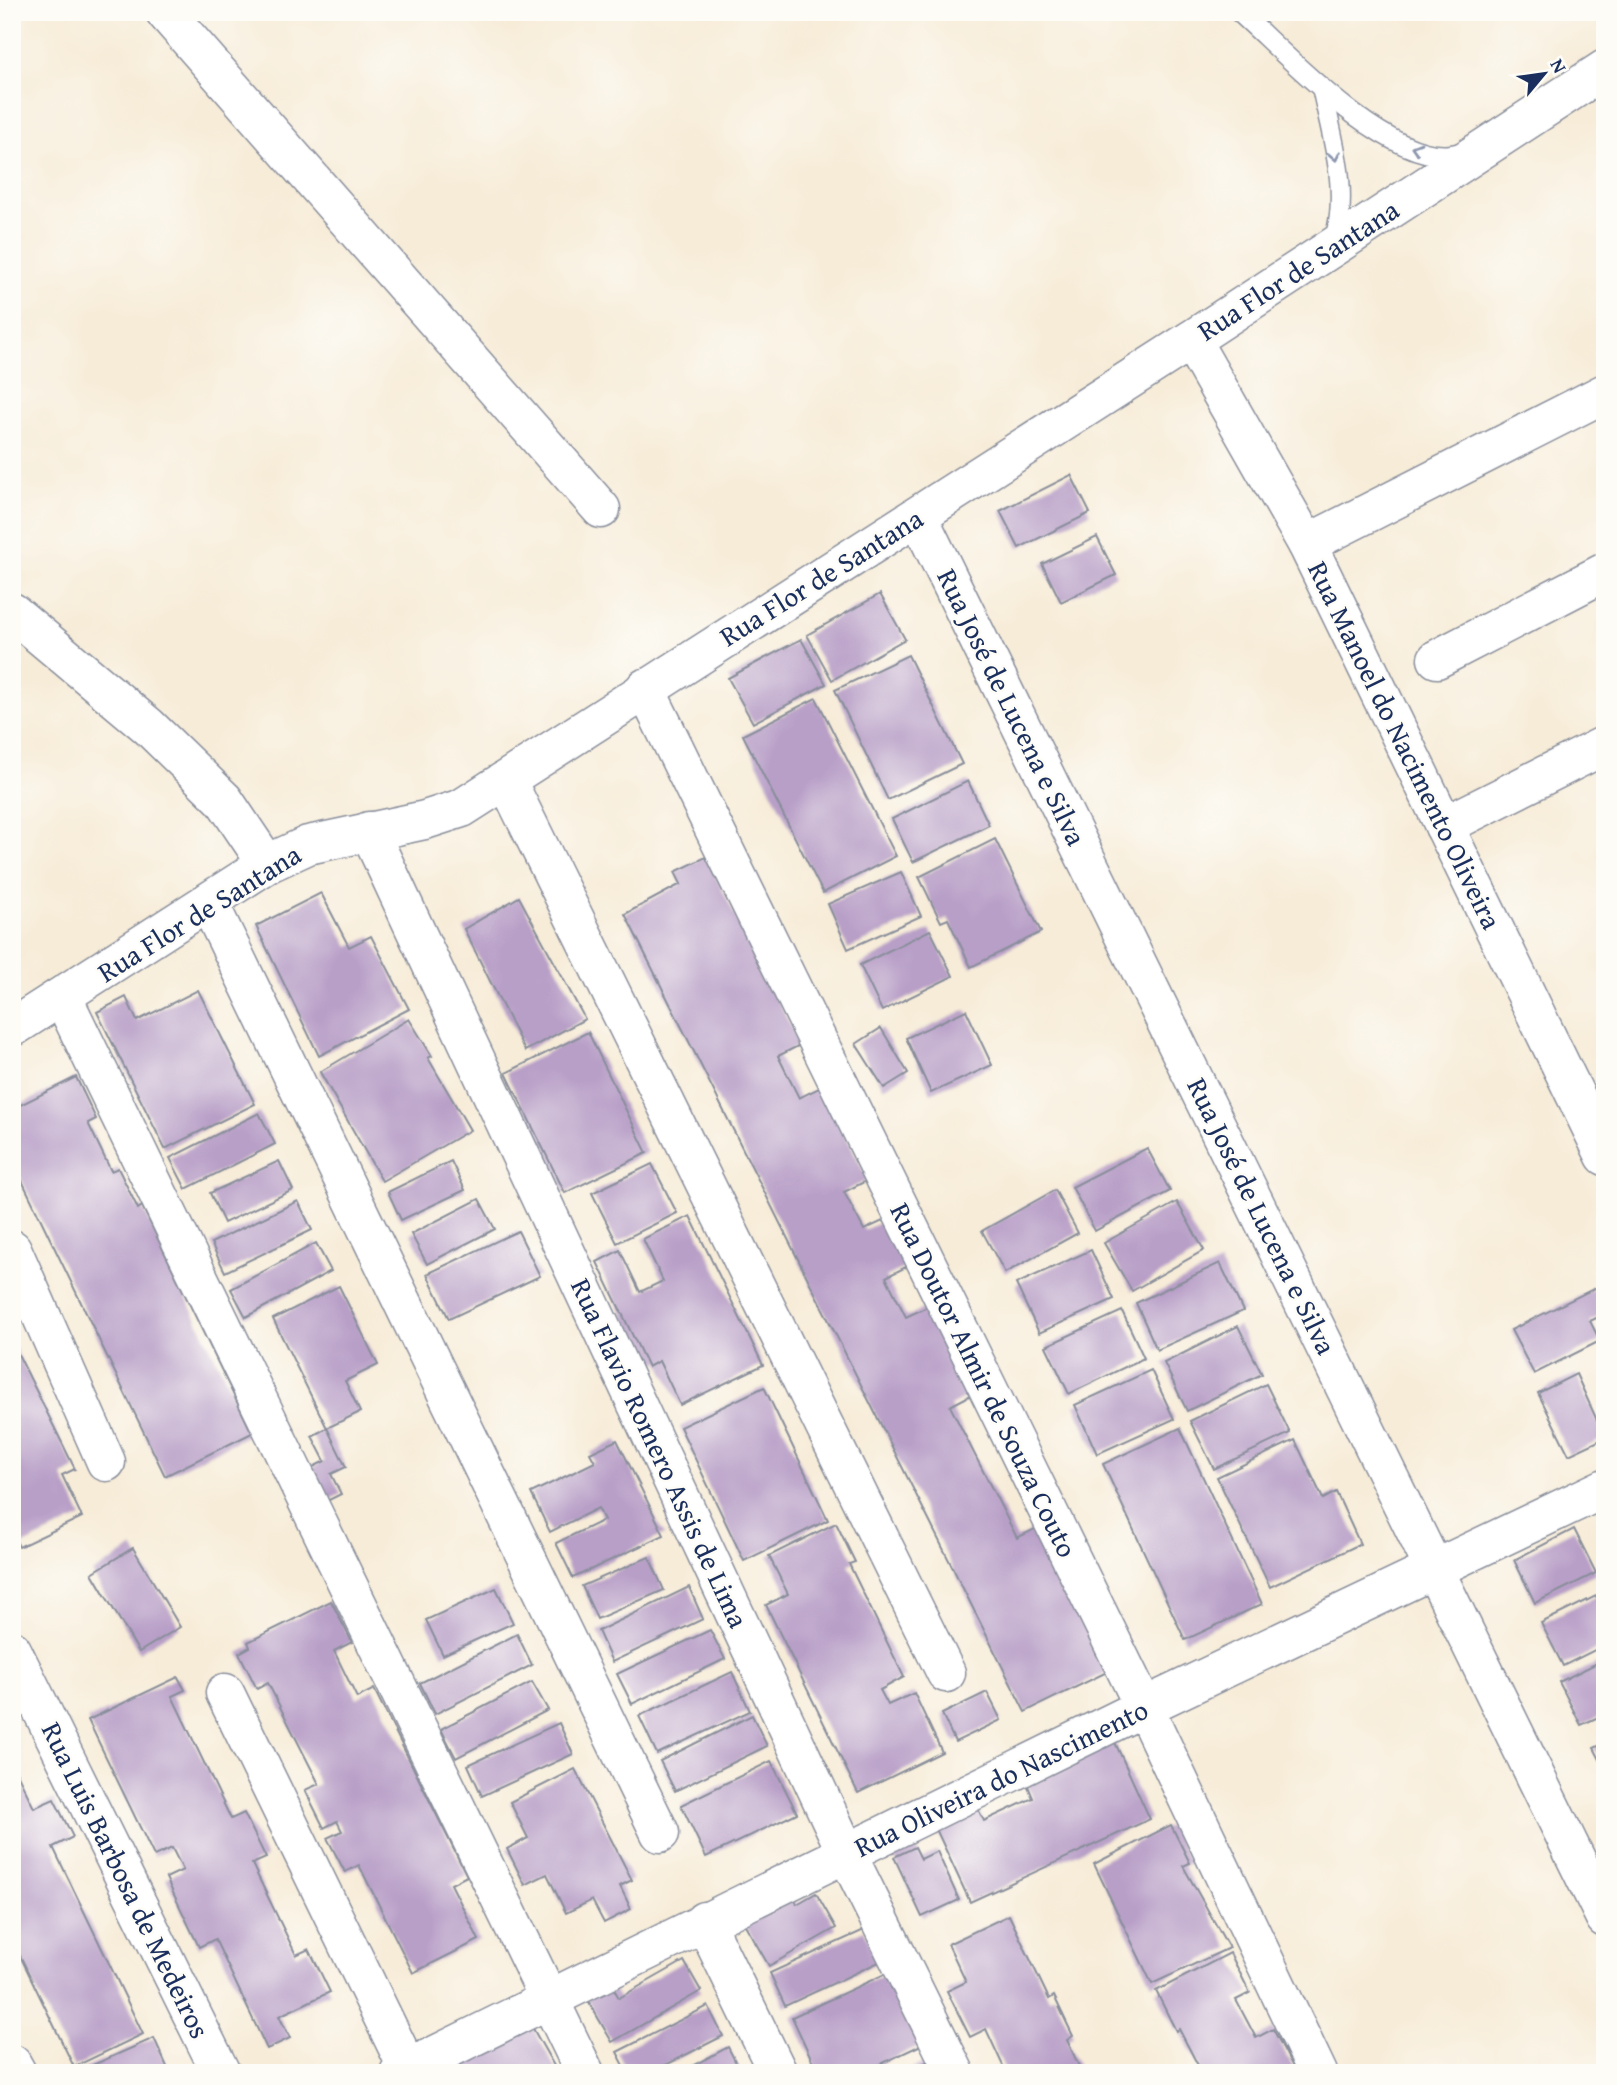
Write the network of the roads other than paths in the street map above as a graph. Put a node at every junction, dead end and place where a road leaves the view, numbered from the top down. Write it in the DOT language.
graph roads {
  1 [pos="165,12"];
  2 [pos="1238,12"];
  3 [pos="1605,69"];
  4 [pos="1322,89"];
  5 [pos="1483,149"];
  6 [pos="1331,247"];
  7 [pos="1191,340"];
  8 [pos="1605,393"];
  9 [pos="601,509"];
  10 [pos="918,516"];
  11 [pos="1307,544"];
  12 [pos="1605,572"];
  13 [pos="12,612"];
  14 [pos="1437,659"];
  15 [pos="645,688"];
  16 [pos="1605,746"];
  17 [pos="506,781"];
  18 [pos="1444,826"];
  19 [pos="369,831"];
  20 [pos="267,864"];
  21 [pos="209,902"];
  22 [pos="63,998"];
  23 [pos="12,1028"];
  24 [pos="1593,1102"];
  25 [pos="1605,1156"];
  26 [pos="12,1249"];
  27 [pos="106,1462"];
  28 [pos="1605,1488"];
  29 [pos="1435,1569"];
  30 [pos="12,1650"];
  31 [pos="946,1673"];
  32 [pos="225,1693"];
  33 [pos="1144,1707"];
  34 [pos="660,1833"];
  35 [pos="847,1854"];
  36 [pos="1605,1918"];
  37 [pos="704,1921"];
  38 [pos="549,1997"];
  39 [pos="12,2064"];
  40 [pos="406,2071"];
  41 [pos="17,2073"];
  42 [pos="221,2073"];
  43 [pos="585,2073"];
  44 [pos="778,2073"];
  45 [pos="955,2073"];
  46 [pos="1318,2073"];
  1 -- 9 [label="street"];
  2 -- 4 [label="lane"];
  3 -- 5 [label="street, Rua Flor de Santana"];
  5 -- 4 [label="lane, one-way"];
  4 -- 6 [label="lane, one-way"];
  5 -- 6 [label="street, Rua Flor de Santana"];
  6 -- 7 [label="street, Rua Flor de Santana"];
  7 -- 10 [label="street, Rua Flor de Santana"];
  7 -- 11 [label="street, Rua Manoel do Nacimento Oliveira"];
  8 -- 11 [label="street"];
  10 -- 15 [label="street, Rua Flor de Santana"];
  10 -- 29 [label="street, Rua José de Lucena e Silva"];
  11 -- 18 [label="street, Rua Manoel do Nacimento Oliveira"];
  12 -- 14 [label="street"];
  13 -- 20 [label="street"];
  15 -- 17 [label="street, Rua Flor de Santana"];
  15 -- 33 [label="street, Rua Doutor Almir de Souza Couto"];
  16 -- 18 [label="street"];
  17 -- 19 [label="street, Rua Flor de Santana"];
  17 -- 31 [label="street"];
  18 -- 24 [label="street, Rua Manoel do Nacimento Oliveira"];
  19 -- 20 [label="street, Rua Flor de Santana"];
  19 -- 35 [label="street, Rua Flavio Romero Assis de Lima"];
  20 -- 21 [label="street, Rua Flor de Santana"];
  21 -- 22 [label="street, Rua Flor de Santana"];
  21 -- 34 [label="street"];
  22 -- 23 [label="street, Rua Flor de Santana"];
  22 -- 38 [label="street"];
  24 -- 25 [label="street, Rua Manoel do Nacimento Oliveira"];
  26 -- 27 [label="street"];
  28 -- 29 [label="street, Rua Oliveira do Nascimento"];
  29 -- 33 [label="street, Rua Oliveira do Nascimento"];
  29 -- 36 [label="street, Rua José de Lucena e Silva"];
  30 -- 42 [label="street, Rua Luis Barbosa de Medeiros"];
  32 -- 40 [label="street"];
  33 -- 35 [label="street, Rua Oliveira do Nascimento"];
  33 -- 46 [label="street, Rua Doutor Almir de Souza Couto"];
  35 -- 37 [label="street, Rua Oliveira do Nascimento"];
  35 -- 45 [label="street, Rua Flavio Romero Assis de Lima"];
  37 -- 38 [label="street, Rua Oliveira do Nascimento"];
  37 -- 44 [label="street"];
  38 -- 40 [label="street, Rua Oliveira do Nascimento"];
  38 -- 43 [label="street"];
  39 -- 41 [label="street"];
}
